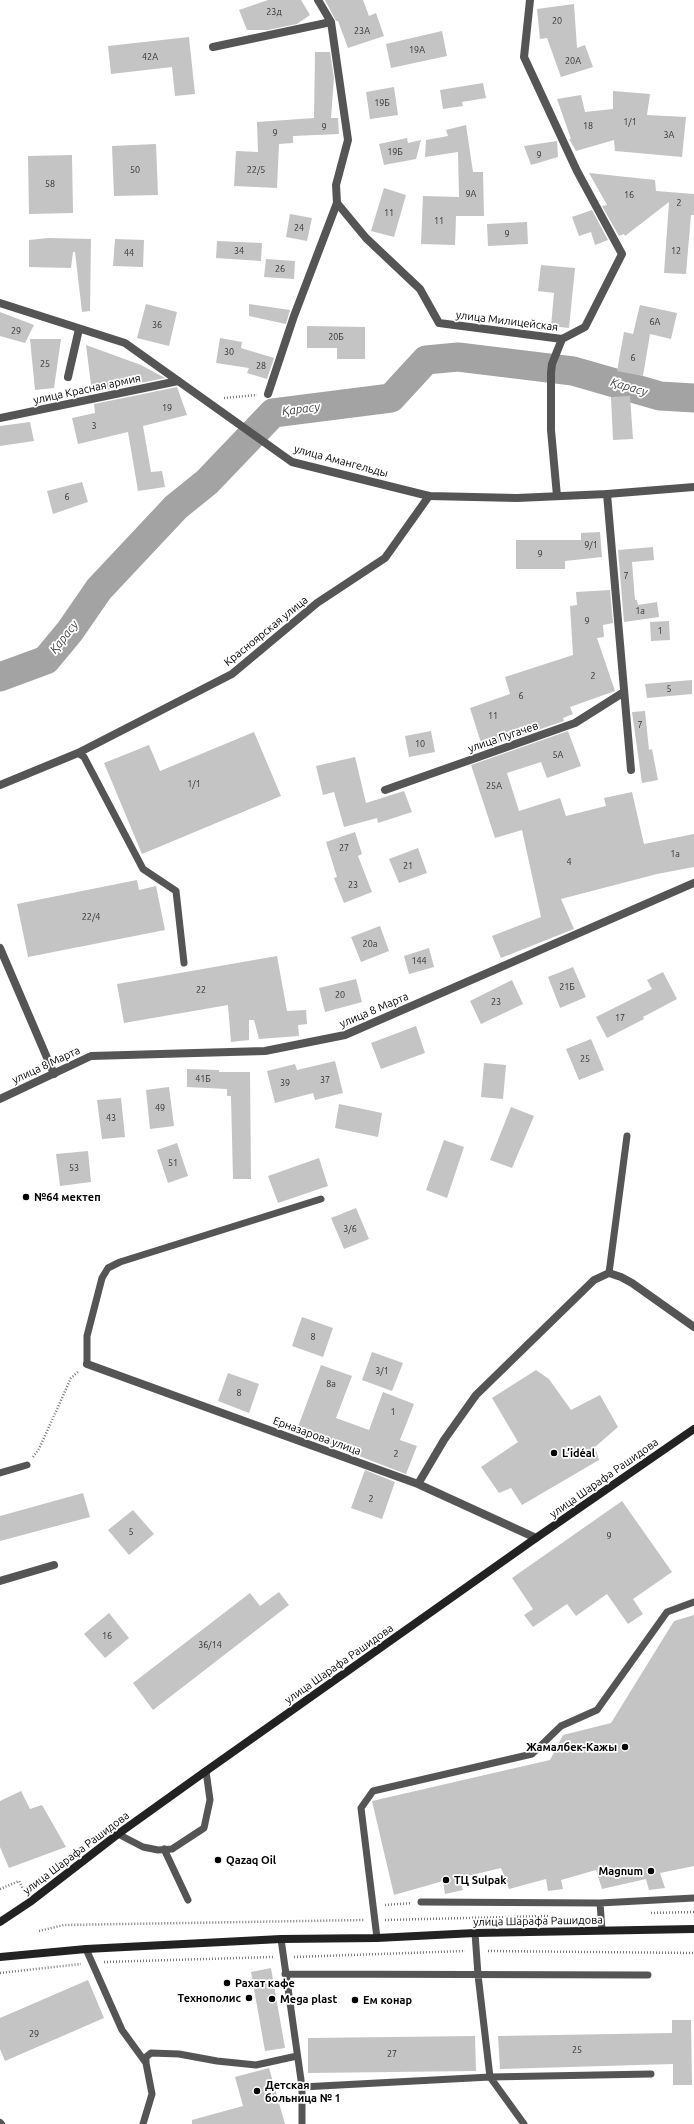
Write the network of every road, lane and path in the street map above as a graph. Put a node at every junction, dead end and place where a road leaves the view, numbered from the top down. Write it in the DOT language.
graph roads {
  1 [pos="318,0"];
  2 [pos="530,0"];
  3 [pos="331,22"];
  4 [pos="213,47"];
  5 [pos="337,203"];
  6 [pos="0,303"];
  7 [pos="80,329"];
  8 [pos="562,339"];
  9 [pos="68,377"];
  10 [pos="178,381"];
  11 [pos="268,394"];
  12 [pos="204,400"];
  13 [pos="0,418"];
  14 [pos="694,487"];
  15 [pos="607,494"];
  16 [pos="429,496"];
  17 [pos="557,496"];
  18 [pos="624,692"];
  19 [pos="78,753"];
  20 [pos="631,770"];
  21 [pos="0,785"];
  22 [pos="385,790"];
  23 [pos="694,883"];
  24 [pos="0,948"];
  25 [pos="184,963"];
  26 [pos="54,1074"];
  27 [pos="0,1099"];
  28 [pos="627,1136"];
  29 [pos="321,1199"];
  30 [pos="609,1273"];
  31 [pos="694,1327"];
  32 [pos="87,1364"];
  33 [pos="694,1429"];
  34 [pos="27,1465"];
  35 [pos="0,1473"];
  36 [pos="418,1484"];
  37 [pos="536,1538"];
  38 [pos="54,1565"];
  39 [pos="0,1580"];
  40 [pos="694,1602"];
  41 [pos="206,1772"];
  42 [pos="118,1834"];
  43 [pos="164,1849"];
  44 [pos="0,1889"];
  45 [pos="694,1898"];
  46 [pos="188,1900"];
  47 [pos="30,1902"];
  48 [pos="421,1902"];
  49 [pos="600,1903"];
  50 [pos="374,1905"];
  51 [pos="0,1922"];
  52 [pos="694,1929"];
  53 [pos="602,1930"];
  54 [pos="474,1933"];
  55 [pos="377,1938"];
  56 [pos="281,1939"];
  57 [pos="86,1949"];
  58 [pos="476,1951"];
  59 [pos="694,1953"];
  60 [pos="0,1957"];
  61 [pos="283,1957"];
  62 [pos="92,1963"];
  63 [pos="0,1973"];
  64 [pos="285,1974"];
  65 [pos="478,1975"];
  66 [pos="648,1975"];
  67 [pos="297,2056"];
  68 [pos="146,2063"];
  69 [pos="651,2074"];
  70 [pos="490,2076"];
  71 [pos="302,2087"];
  72 [pos="143,2124"];
  73 [pos="302,2124"];
  74 [pos="524,2124"];
  1 -- 3 [label="street"];
  2 -- 8 [label="street, улица Милицейская"];
  3 -- 4 [label="street"];
  3 -- 5 [label="street"];
  5 -- 8 [label="street, улица Милицейская"];
  5 -- 11 [label="street"];
  6 -- 7 [label="street, улица Амангельды"];
  7 -- 9 [label="street"];
  7 -- 10 [label="street, улица Амангельды"];
  8 -- 17 [label="street"];
  10 -- 12 [label="street, улица Амангельды"];
  10 -- 13 [label="street, улица Красная армия"];
  11 -- 12 [label="path"];
  12 -- 16 [label="street, улица Амангельды"];
  14 -- 15 [label="street, улица Амангельды"];
  15 -- 17 [label="street, улица Амангельды"];
  15 -- 18 [label="street"];
  16 -- 17 [label="street, улица Амангельды"];
  16 -- 19 [label="street, Красноярская улица"];
  18 -- 20 [label="street"];
  18 -- 22 [label="street, улица Пугачев"];
  19 -- 21 [label="street, Красноярская улица"];
  19 -- 25 [label="lane"];
  23 -- 26 [label="street, улица 8 Марта"];
  24 -- 26 [label="street"];
  26 -- 27 [label="street, улица 8 Марта"];
  28 -- 30 [label="lane"];
  29 -- 32 [label="lane"];
  30 -- 31 [label="street"];
  30 -- 36 [label="street"];
  32 -- 34 [label="path"];
  32 -- 36 [label="street, Ерназарова улица"];
  33 -- 37 [label="main road, улица Шарафа Рашидова"];
  34 -- 35 [label="lane"];
  36 -- 37 [label="street, Ерназарова улица"];
  37 -- 41 [label="main road, улица Шарафа Рашидова"];
  38 -- 39 [label="street"];
  40 -- 50 [label="lane"];
  41 -- 42 [label="main road, улица Шарафа Рашидова"];
  41 -- 43 [label="lane"];
  42 -- 43 [label="lane"];
  42 -- 47 [label="main road, улица Шарафа Рашидова"];
  43 -- 46 [label="lane"];
  44 -- 47 [label="path"];
  45 -- 49 [label="lane"];
  47 -- 51 [label="main road, улица Шарафа Рашидова"];
  48 -- 49 [label="lane"];
  48 -- 50 [label="path"];
  49 -- 53 [label="lane"];
  50 -- 55 [label="lane"];
  52 -- 53 [label="main road, улица Шарафа Рашидова"];
  53 -- 54 [label="main road, улица Шарафа Рашидова"];
  54 -- 55 [label="main road, улица Шарафа Рашидова"];
  54 -- 58 [label="lane"];
  55 -- 56 [label="main road, улица Шарафа Рашидова"];
  56 -- 57 [label="main road, улица Шарафа Рашидова"];
  56 -- 61 [label="lane"];
  57 -- 60 [label="main road, улица Шарафа Рашидова"];
  57 -- 62 [label="lane"];
  58 -- 59 [label="path"];
  58 -- 61 [label="path"];
  58 -- 65 [label="lane"];
  61 -- 62 [label="path"];
  61 -- 64 [label="lane"];
  62 -- 63 [label="path"];
  62 -- 68 [label="lane"];
  64 -- 65 [label="lane"];
  64 -- 67 [label="lane"];
  65 -- 66 [label="lane"];
  65 -- 70 [label="lane"];
  67 -- 68 [label="lane"];
  67 -- 71 [label="lane"];
  68 -- 72 [label="lane"];
  69 -- 70 [label="lane"];
  70 -- 71 [label="lane"];
  70 -- 74 [label="lane"];
  71 -- 73 [label="lane"];
}
